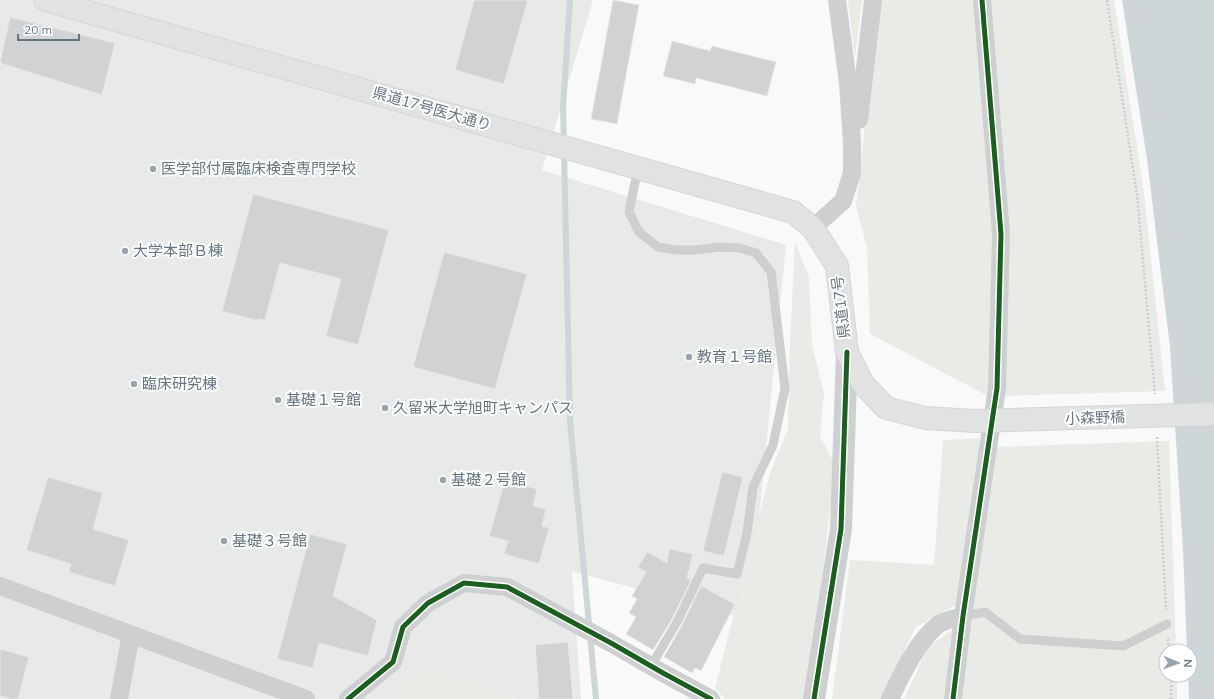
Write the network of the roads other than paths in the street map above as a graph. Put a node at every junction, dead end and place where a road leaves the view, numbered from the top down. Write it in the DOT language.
graph roads {
  1 [pos="45,0"];
  2 [pos="837,0"];
  3 [pos="873,0"];
  4 [pos="982,0"];
  5 [pos="852,142"];
  6 [pos="638,168"];
  7 [pos="813,228"];
  8 [pos="847,352"];
  9 [pos="1214,414"];
  10 [pos="975,421"];
  11 [pos="0,586"];
  12 [pos="963,616"];
  13 [pos="1167,624"];
  14 [pos="131,634"];
  15 [pos="651,666"];
  16 [pos="119,699"];
  17 [pos="306,699"];
  18 [pos="348,699"];
  19 [pos="711,699"];
  20 [pos="814,699"];
  21 [pos="890,699"];
  22 [pos="953,699"];
  1 -- 6 [label="main road, 県道17号医大通り"];
  2 -- 5 [label="street"];
  3 -- 5 [label="street"];
  4 -- 12 [label="street"];
  5 -- 7 [label="street"];
  6 -- 7 [label="main road, 県道17号医大通り"];
  6 -- 15 [label="lane"];
  7 -- 8 [label="main road, 県道17号"];
  8 -- 10 [label="main road, 県道17号"];
  8 -- 20 [label="street"];
  9 -- 10 [label="main road, 小森野橋, bridge"];
  11 -- 14 [label="street"];
  12 -- 13 [label="lane"];
  12 -- 21 [label="street"];
  12 -- 22 [label="street"];
  14 -- 16 [label="street"];
  14 -- 17 [label="street"];
  15 -- 18 [label="street"];
  15 -- 19 [label="street"];
}
